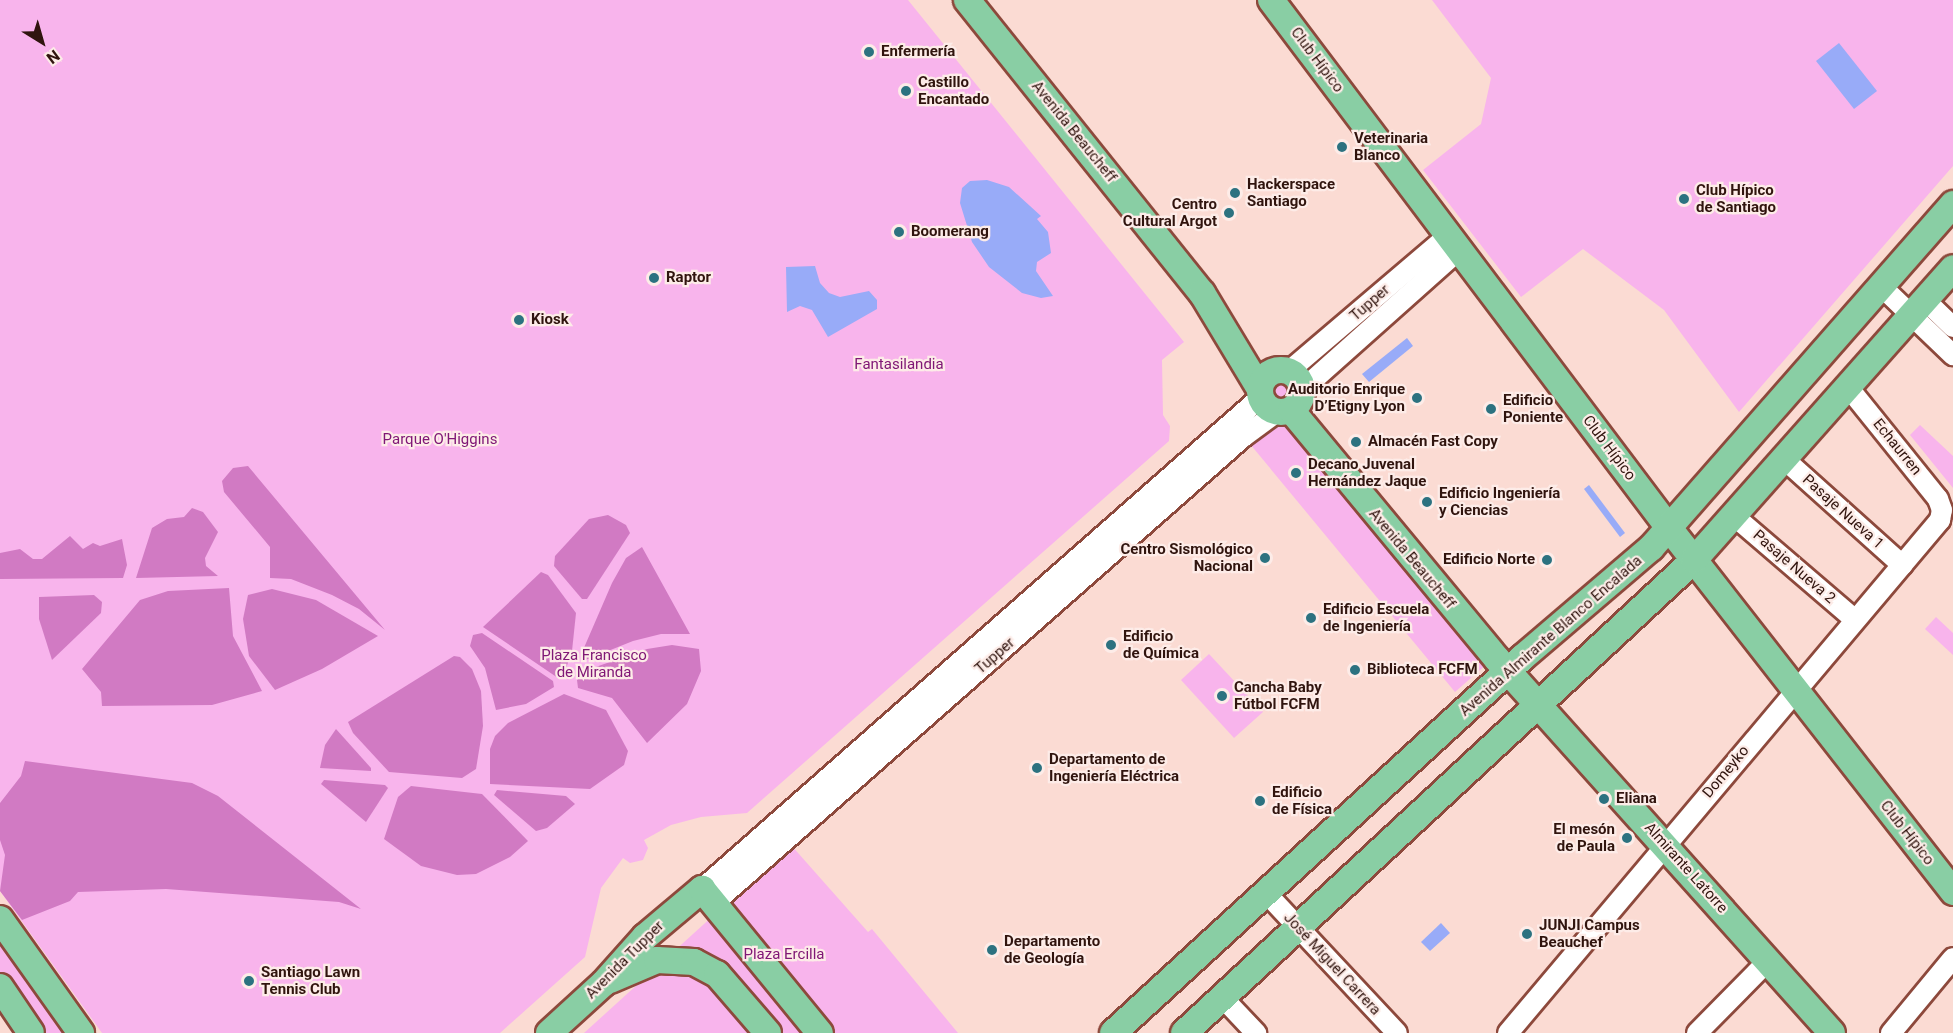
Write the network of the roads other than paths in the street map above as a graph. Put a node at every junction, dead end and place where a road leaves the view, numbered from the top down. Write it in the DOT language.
graph roads {
  1 [pos="967,0"];
  2 [pos="1271,0"];
  3 [pos="1953,204"];
  4 [pos="1455,242"];
  5 [pos="1953,268"];
  6 [pos="1881,286"];
  7 [pos="1918,308"];
  8 [pos="1953,327"];
  9 [pos="1953,355"];
  10 [pos="1848,387"];
  11 [pos="1280,391"];
  12 [pos="1784,459"];
  13 [pos="1942,510"];
  14 [pos="1734,516"];
  15 [pos="1669,528"];
  16 [pos="1694,560"];
  17 [pos="1902,565"];
  18 [pos="1854,619"];
  19 [pos="1508,671"];
  20 [pos="1795,689"];
  21 [pos="1539,703"];
  22 [pos="1665,845"];
  23 [pos="1953,892"];
  24 [pos="1266,894"];
  25 [pos="709,896"];
  26 [pos="0,919"];
  27 [pos="1297,927"];
  28 [pos="1953,958"];
  29 [pos="1768,961"];
  30 [pos="604,983"];
  31 [pos="0,987"];
  32 [pos="1222,997"];
  33 [pos="31,1033"];
  34 [pos="81,1033"];
  35 [pos="549,1033"];
  36 [pos="768,1033"];
  37 [pos="820,1033"];
  38 [pos="1113,1033"];
  39 [pos="1184,1033"];
  40 [pos="1256,1033"];
  41 [pos="1397,1033"];
  42 [pos="1508,1033"];
  43 [pos="1697,1033"];
  44 [pos="1832,1033"];
  45 [pos="1891,1033"];
  1 -- 11 [label="main road, Avenida Beaucheff"];
  2 -- 4 [label="main road, Club Hípico"];
  3 -- 6 [label="main road, Avenida Almirante Blanco Encalada"];
  4 -- 11 [label="street, Tupper"];
  4 -- 15 [label="main road, Club Hípico"];
  5 -- 7 [label="main road"];
  6 -- 7 [label="street"];
  6 -- 15 [label="main road, Avenida Almirante Blanco Encalada"];
  7 -- 8 [label="street"];
  7 -- 9 [label="street"];
  7 -- 10 [label="main road"];
  10 -- 12 [label="main road"];
  10 -- 13 [label="street, Echaurren"];
  11 -- 19 [label="main road, Avenida Beaucheff"];
  11 -- 25 [label="street, Tupper"];
  12 -- 14 [label="main road"];
  12 -- 17 [label="street, Pasaje Nueva 1"];
  13 -- 17 [label="street, Domeyko"];
  14 -- 16 [label="main road"];
  14 -- 18 [label="street, Pasaje Nueva 2"];
  15 -- 16 [label="main road, Club Hípico"];
  15 -- 19 [label="main road, Avenida Almirante Blanco Encalada"];
  16 -- 20 [label="main road, Club Hípico"];
  16 -- 21 [label="main road"];
  17 -- 18 [label="street, Domeyko"];
  18 -- 20 [label="street, Domeyko"];
  19 -- 21 [label="main road, Avenida Beaucheff"];
  19 -- 24 [label="main road, Avenida Almirante Blanco Encalada"];
  20 -- 22 [label="street, Domeyko"];
  20 -- 23 [label="main road, Club Hípico"];
  21 -- 22 [label="main road, Almirante Latorre"];
  21 -- 27 [label="main road"];
  22 -- 29 [label="main road, Almirante Latorre"];
  22 -- 42 [label="street, Domeyko"];
  24 -- 27 [label="street, José Miguel Carrera"];
  24 -- 38 [label="main road, Avenida Almirante Blanco Encalada"];
  25 -- 30 [label="main road, Avenida Tupper"];
  25 -- 37 [label="main road"];
  26 -- 34 [label="main road"];
  27 -- 32 [label="main road"];
  27 -- 41 [label="street, José Miguel Carrera"];
  28 -- 45 [label="street"];
  29 -- 43 [label="street"];
  29 -- 44 [label="main road, Almirante Latorre"];
  30 -- 35 [label="main road, Avenida Tupper"];
  30 -- 36 [label="main road"];
  31 -- 33 [label="main road"];
  32 -- 39 [label="main road"];
  32 -- 40 [label="street"];
}
